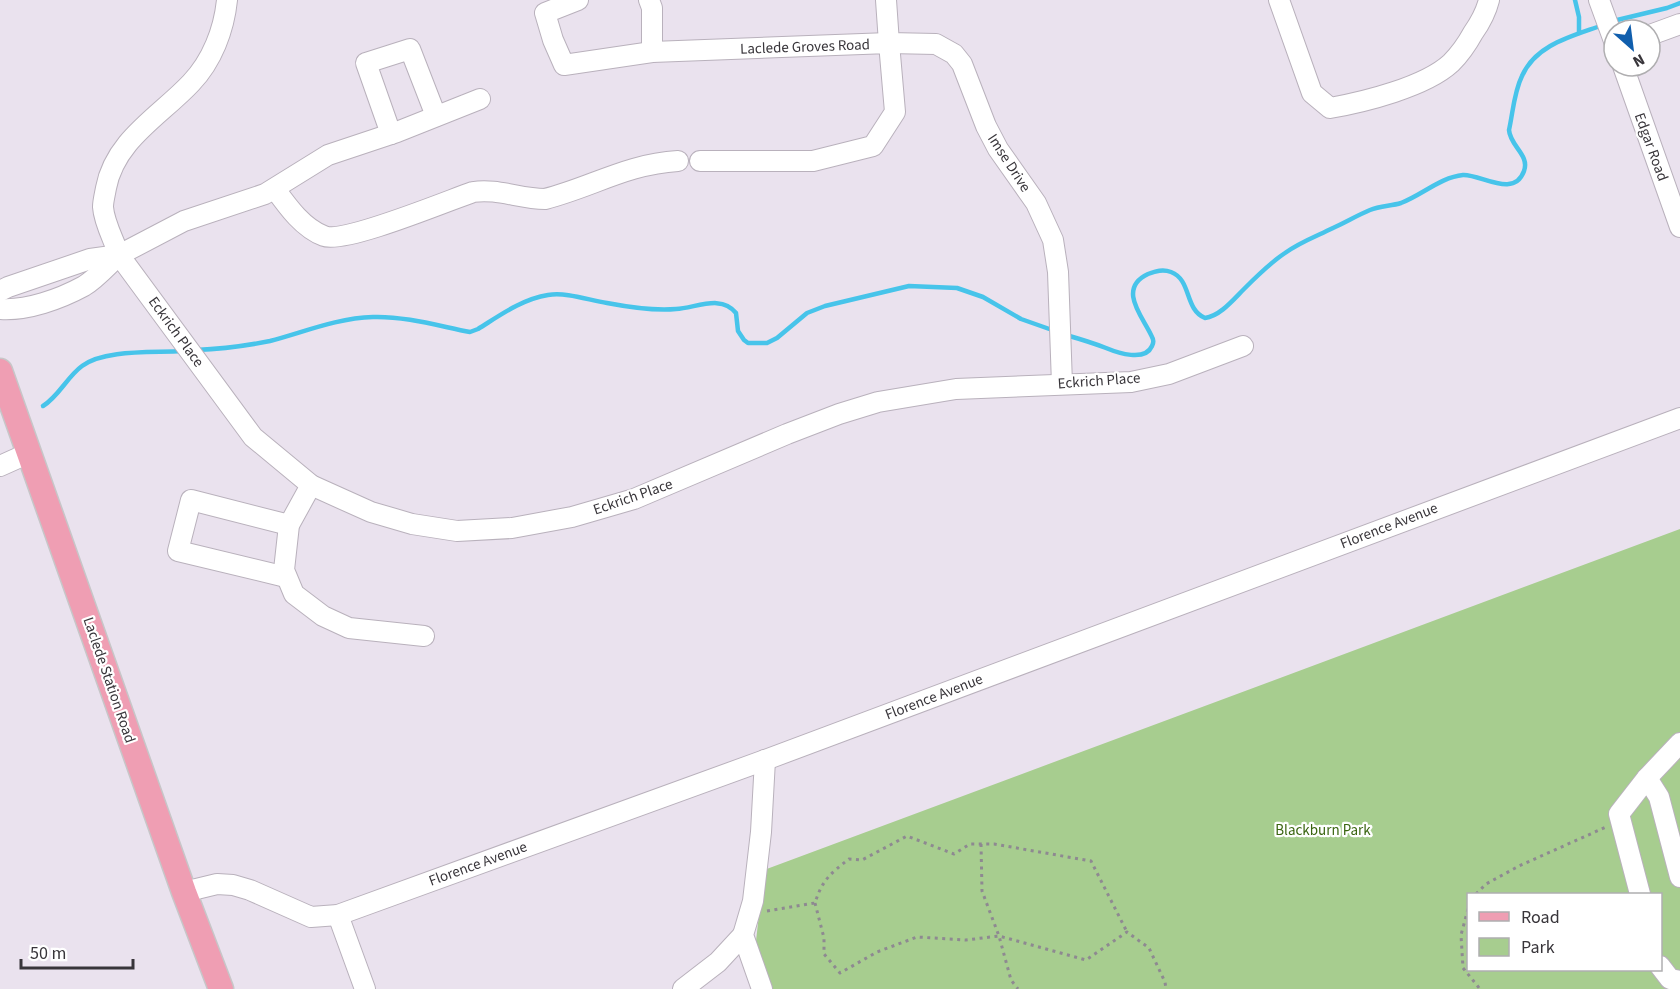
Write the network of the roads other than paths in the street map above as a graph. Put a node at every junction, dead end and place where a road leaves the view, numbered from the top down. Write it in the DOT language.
graph roads {
  1 [pos="227,0"];
  2 [pos="578,0"];
  3 [pos="649,0"];
  4 [pos="886,0"];
  5 [pos="1279,0"];
  6 [pos="1489,0"];
  7 [pos="1680,24"];
  8 [pos="1662,31"];
  9 [pos="889,43"];
  10 [pos="652,52"];
  11 [pos="1627,78"];
  12 [pos="480,99"];
  13 [pos="436,116"];
  14 [pos="391,134"];
  15 [pos="678,161"];
  16 [pos="700,161"];
  17 [pos="275,189"];
  18 [pos="1680,227"];
  19 [pos="119,255"];
  20 [pos="0,291"];
  21 [pos="0,309"];
  22 [pos="1243,346"];
  23 [pos="0,371"];
  24 [pos="1062,384"];
  25 [pos="1680,418"];
  26 [pos="29,453"];
  27 [pos="0,466"];
  28 [pos="311,486"];
  29 [pos="289,525"];
  30 [pos="286,577"];
  31 [pos="424,636"];
  32 [pos="1680,743"];
  33 [pos="765,760"];
  34 [pos="1647,778"];
  35 [pos="1680,877"];
  36 [pos="184,892"];
  37 [pos="1640,893"];
  38 [pos="338,915"];
  39 [pos="742,935"];
  40 [pos="1662,969"];
  41 [pos="1680,981"];
  42 [pos="221,989"];
  43 [pos="366,989"];
  44 [pos="683,989"];
  45 [pos="762,989"];
  1 -- 19 [label="street"];
  2 -- 10 [label="street, Laclede Groves Road"];
  3 -- 10 [label="street"];
  4 -- 9 [label="street"];
  5 -- 6 [label="street"];
  7 -- 8 [label="street"];
  9 -- 10 [label="street, Laclede Groves Road"];
  9 -- 16 [label="street, Laclede Groves Road"];
  9 -- 24 [label="street, Imse Drive"];
  11 -- 18 [label="street, Edgar Road"];
  12 -- 13 [label="street"];
  13 -- 14 [label="street"];
  13 -- 14 [label="street"];
  14 -- 17 [label="street"];
  15 -- 17 [label="street"];
  17 -- 19 [label="street"];
  19 -- 20 [label="street"];
  19 -- 21 [label="street"];
  19 -- 28 [label="street, Eckrich Place"];
  22 -- 24 [label="street, Eckrich Place"];
  23 -- 26 [label="main road, Laclede Station Road"];
  24 -- 28 [label="street, Eckrich Place"];
  25 -- 33 [label="street, Florence Avenue"];
  26 -- 27 [label="street"];
  26 -- 36 [label="main road, Laclede Station Road"];
  28 -- 29 [label="street"];
  29 -- 30 [label="street"];
  29 -- 30 [label="street"];
  30 -- 31 [label="street"];
  32 -- 34 [label="street"];
  33 -- 38 [label="street, Florence Avenue"];
  33 -- 39 [label="street"];
  34 -- 35 [label="street"];
  34 -- 37 [label="street"];
  36 -- 38 [label="street, Florence Avenue"];
  36 -- 42 [label="main road, Laclede Station Road"];
  38 -- 43 [label="street"];
  39 -- 44 [label="street"];
  39 -- 45 [label="street"];
  40 -- 41 [label="street"];
}
